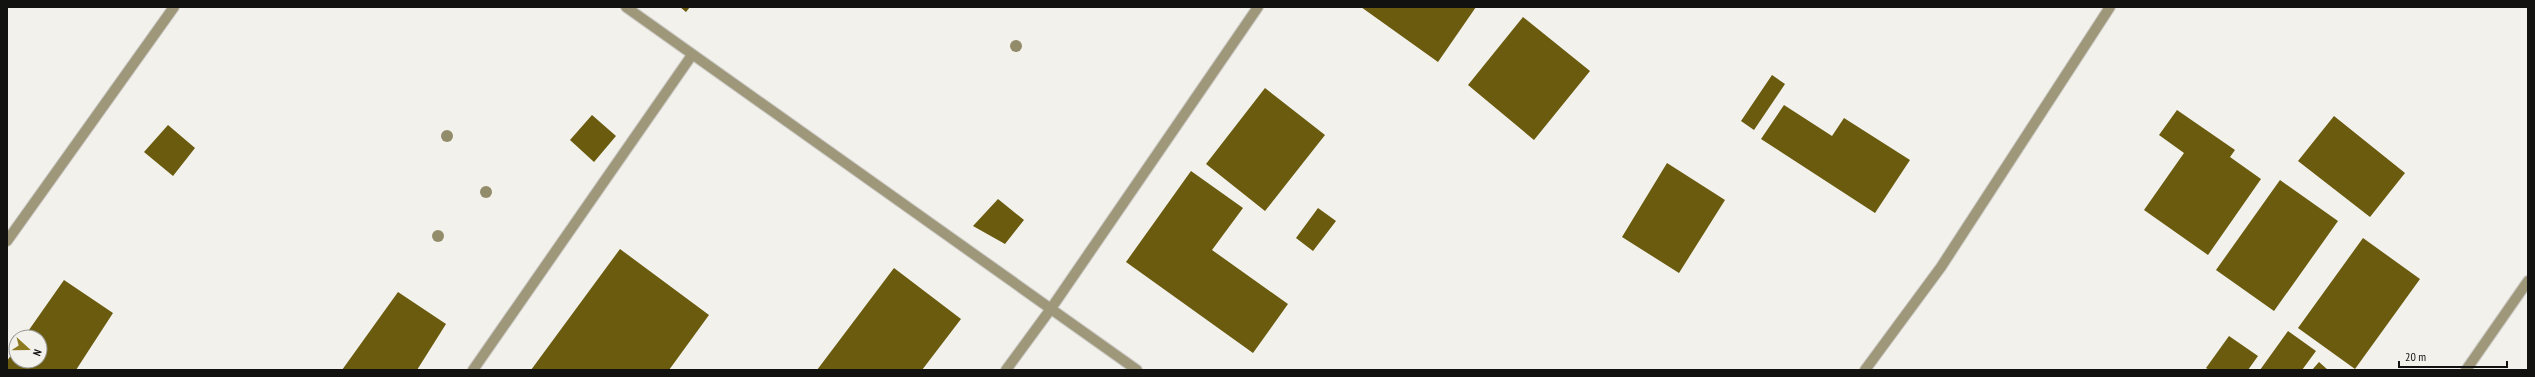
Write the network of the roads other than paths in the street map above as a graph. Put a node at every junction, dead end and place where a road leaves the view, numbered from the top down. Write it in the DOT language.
graph roads {
  1 [pos="174,7"];
  2 [pos="626,7"];
  3 [pos="1258,7"];
  4 [pos="2110,7"];
  5 [pos="692,55"];
  6 [pos="7,241"];
  7 [pos="2528,281"];
  8 [pos="1050,310"];
  9 [pos="473,370"];
  10 [pos="1006,370"];
  11 [pos="1137,370"];
  12 [pos="1865,370"];
  13 [pos="2466,370"];
  1 -- 6 [label="street"];
  2 -- 5 [label="street"];
  3 -- 8 [label="street"];
  4 -- 12 [label="street"];
  5 -- 8 [label="street"];
  5 -- 9 [label="street"];
  7 -- 13 [label="street"];
  8 -- 10 [label="street"];
  8 -- 11 [label="street"];
}
